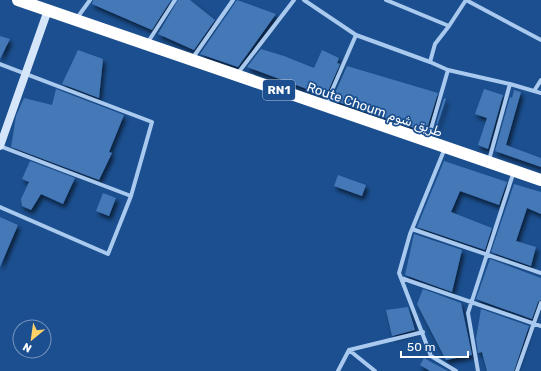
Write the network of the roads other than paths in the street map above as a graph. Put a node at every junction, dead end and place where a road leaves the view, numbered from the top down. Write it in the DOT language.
graph roads {
  1 [pos="18,0"];
  2 [pos="90,0"];
  3 [pos="174,0"];
  4 [pos="233,0"];
  5 [pos="294,0"];
  6 [pos="304,0"];
  7 [pos="386,0"];
  8 [pos="466,0"];
  9 [pos="48,10"];
  10 [pos="75,20"];
  11 [pos="449,26"];
  12 [pos="356,35"];
  13 [pos="541,40"];
  14 [pos="147,44"];
  15 [pos="191,60"];
  16 [pos="430,62"];
  17 [pos="0,64"];
  18 [pos="448,70"];
  19 [pos="26,73"];
  20 [pos="236,75"];
  21 [pos="541,80"];
  22 [pos="510,84"];
  23 [pos="534,91"];
  24 [pos="541,93"];
  25 [pos="325,107"];
  26 [pos="427,142"];
  27 [pos="0,146"];
  28 [pos="445,148"];
  29 [pos="489,163"];
  30 [pos="514,172"];
  31 [pos="541,180"];
  32 [pos="131,196"];
  33 [pos="0,207"];
  34 [pos="412,229"];
  35 [pos="488,254"];
  36 [pos="541,273"];
  37 [pos="401,278"];
  38 [pos="472,302"];
  39 [pos="541,303"];
  40 [pos="534,324"];
  41 [pos="541,326"];
  42 [pos="424,332"];
  43 [pos="349,350"];
  44 [pos="338,371"];
  45 [pos="375,371"];
  46 [pos="456,371"];
  47 [pos="478,371"];
  48 [pos="517,371"];
  1 -- 9 [label="highway, Route Choum طريق شوم / RN1"];
  2 -- 10 [label="street"];
  3 -- 14 [label="street"];
  4 -- 15 [label="street"];
  5 -- 20 [label="street"];
  6 -- 12 [label="street"];
  7 -- 11 [label="street"];
  8 -- 11 [label="street"];
  8 -- 13 [label="street"];
  9 -- 10 [label="highway, Route Choum طريق شوم / RN1"];
  9 -- 19 [label="street"];
  10 -- 14 [label="highway, Route Choum طريق شوم / RN1"];
  11 -- 16 [label="street"];
  12 -- 16 [label="street"];
  12 -- 25 [label="street"];
  14 -- 15 [label="highway, Route Choum طريق شوم / RN1"];
  15 -- 20 [label="highway, Route Choum طريق شوم / RN1"];
  16 -- 18 [label="street"];
  17 -- 19 [label="street"];
  18 -- 22 [label="street"];
  18 -- 26 [label="street"];
  19 -- 27 [label="street"];
  19 -- 32 [label="street"];
  20 -- 25 [label="highway, Route Choum طريق شوم / RN1"];
  21 -- 23 [label="street"];
  22 -- 23 [label="street"];
  22 -- 29 [label="street"];
  23 -- 24 [label="street"];
  25 -- 26 [label="highway, Route Choum طريق شوم / RN1"];
  26 -- 28 [label="highway, Route Choum طريق شوم / RN1"];
  27 -- 32 [label="street"];
  28 -- 29 [label="highway, Route Choum طريق شوم / RN1"];
  28 -- 34 [label="street"];
  29 -- 30 [label="highway, Route Choum طريق شوم / RN1"];
  30 -- 31 [label="highway, Route Choum طريق شوم / RN1"];
  30 -- 35 [label="street"];
  32 -- 33 [label="street"];
  34 -- 35 [label="street"];
  34 -- 37 [label="street"];
  35 -- 36 [label="street"];
  35 -- 38 [label="street"];
  37 -- 38 [label="street"];
  37 -- 42 [label="street"];
  38 -- 40 [label="street"];
  38 -- 47 [label="street"];
  39 -- 40 [label="street"];
  40 -- 41 [label="street"];
  40 -- 48 [label="street"];
  42 -- 43 [label="street"];
  42 -- 46 [label="street"];
  43 -- 44 [label="street"];
  43 -- 45 [label="street"];
}
